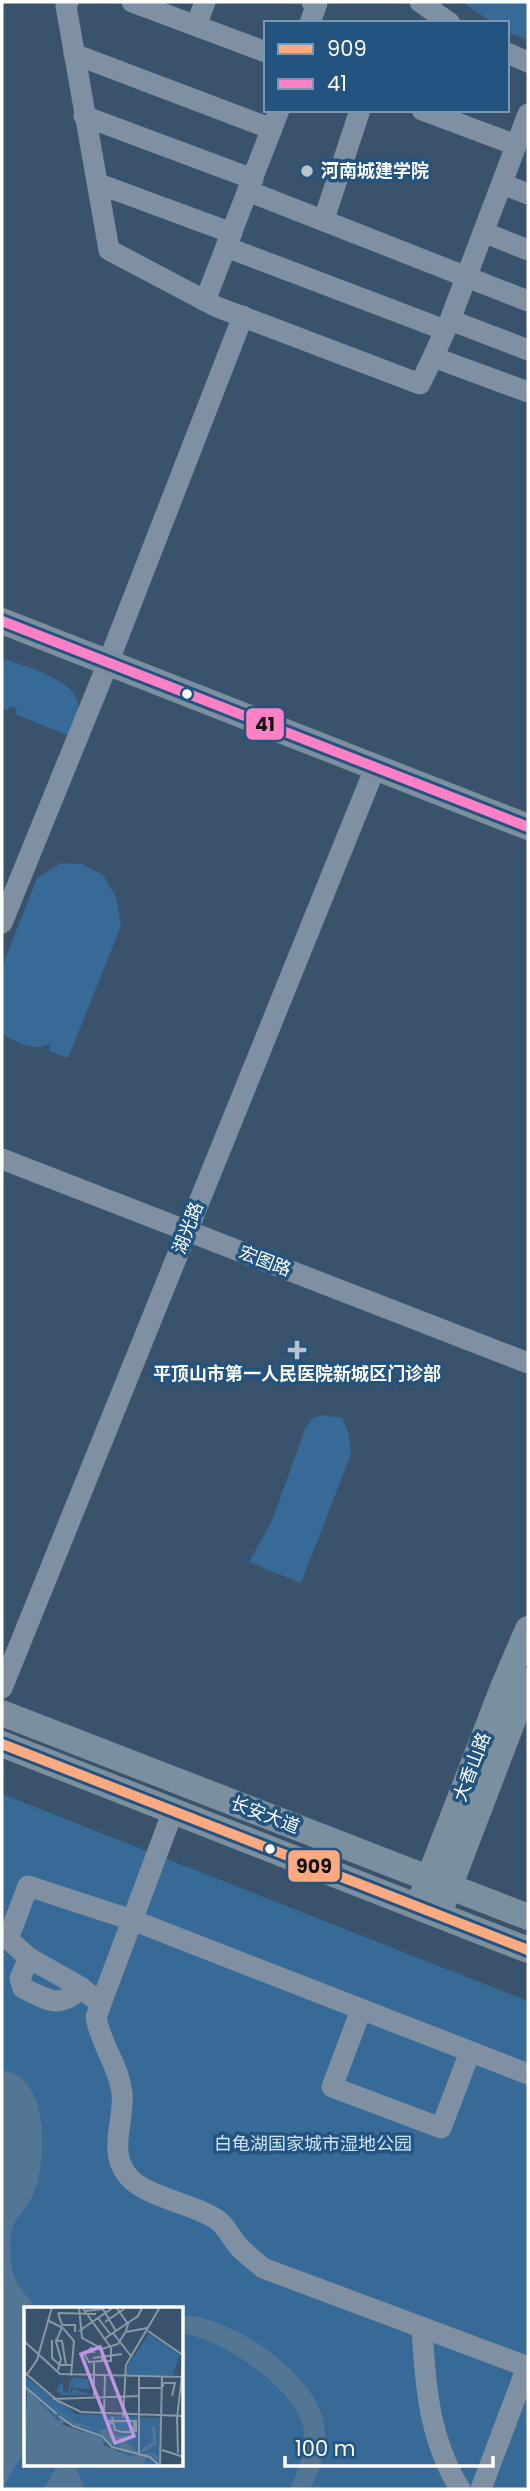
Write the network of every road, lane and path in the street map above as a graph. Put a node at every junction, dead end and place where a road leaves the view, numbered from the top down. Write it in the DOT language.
graph roads {
  1 [pos="68,2"];
  2 [pos="132,2"];
  3 [pos="205,2"];
  4 [pos="312,2"];
  5 [pos="420,2"];
  6 [pos="311,21"];
  7 [pos="447,21"];
  8 [pos="196,26"];
  9 [pos="264,51"];
  10 [pos="74,54"];
  11 [pos="509,54"];
  12 [pos="528,62"];
  13 [pos="359,112"];
  14 [pos="432,112"];
  15 [pos="84,116"];
  16 [pos="276,119"];
  17 [pos="524,130"];
  18 [pos="99,184"];
  19 [pos="502,184"];
  20 [pos="251,185"];
  21 [pos="528,194"];
  22 [pos="324,219"];
  23 [pos="483,232"];
  24 [pos="229,240"];
  25 [pos="528,250"];
  26 [pos="467,277"];
  27 [pos="205,301"];
  28 [pos="528,301"];
  29 [pos="243,316"];
  30 [pos="447,325"];
  31 [pos="528,349"];
  32 [pos="433,357"];
  33 [pos="528,392"];
  34 [pos="2,621"];
  35 [pos="108,663"];
  36 [pos="376,768"];
  37 [pos="528,827"];
  38 [pos="2,923"];
  39 [pos="2,1159"];
  40 [pos="187,1232"];
  41 [pos="528,1363"];
  42 [pos="528,1629"];
  43 [pos="528,1681"];
  44 [pos="2,1688"];
  45 [pos="2,1713"];
  46 [pos="2,1744"];
  47 [pos="173,1811"];
  48 [pos="439,1882"];
  49 [pos="428,1910"];
  50 [pos="528,1917"];
  51 [pos="132,1920"];
  52 [pos="528,1950"];
  53 [pos="99,2003"];
  54 [pos="361,2010"];
  55 [pos="470,2052"];
  56 [pos="528,2074"];
  57 [pos="422,2327"];
  58 [pos="528,2367"];
  59 [pos="460,2489"];
  60 [pos="481,2489"];
  1 -- 10 [label="street"];
  2 -- 8 [label="street"];
  3 -- 8 [label="street"];
  4 -- 6 [label="street"];
  5 -- 7 [label="street"];
  8 -- 9 [label="street"];
  10 -- 15 [label="street"];
  10 -- 16 [label="street"];
  11 -- 12 [label="street"];
  13 -- 22 [label="street"];
  14 -- 17 [label="street"];
  15 -- 18 [label="street"];
  15 -- 20 [label="street"];
  16 -- 20 [label="street"];
  17 -- 19 [label="street"];
  18 -- 24 [label="street"];
  18 -- 27 [label="street"];
  19 -- 21 [label="street"];
  19 -- 23 [label="street"];
  20 -- 22 [label="street"];
  20 -- 24 [label="street"];
  22 -- 26 [label="street"];
  23 -- 25 [label="street"];
  23 -- 26 [label="street"];
  24 -- 27 [label="street"];
  24 -- 30 [label="street"];
  26 -- 28 [label="street"];
  26 -- 30 [label="street"];
  27 -- 29 [label="street"];
  29 -- 32 [label="street"];
  29 -- 35 [label="street"];
  30 -- 31 [label="street"];
  30 -- 32 [label="street"];
  32 -- 33 [label="street"];
  34 -- 35 [label="main road"];
  35 -- 36 [label="main road"];
  35 -- 38 [label="street"];
  36 -- 37 [label="main road"];
  36 -- 40 [label="street, 湖光路"];
  39 -- 40 [label="street, 宏图路"];
  40 -- 41 [label="street, 宏图路"];
  40 -- 44 [label="street, 湖光路"];
  42 -- 48 [label="main road, 大香山路"];
  43 -- 48 [label="main road, 大香山路"];
  45 -- 48 [label="main road, 长安大道"];
  46 -- 47 [label="main road, 长安大道"];
  47 -- 49 [label="main road, 长安大道"];
  47 -- 51 [label="street"];
  48 -- 49 [label="main road, 大香山路"];
  48 -- 50 [label="main road, 长安大道"];
  49 -- 52 [label="main road, 长安大道"];
  51 -- 53 [label="street"];
  51 -- 53 [label="street"];
  51 -- 54 [label="street"];
  53 -- 57 [label="street"];
  54 -- 55 [label="street"];
  54 -- 55 [label="street"];
  55 -- 56 [label="street"];
  57 -- 58 [label="street"];
  57 -- 59 [label="street"];
  58 -- 60 [label="street"];
}
